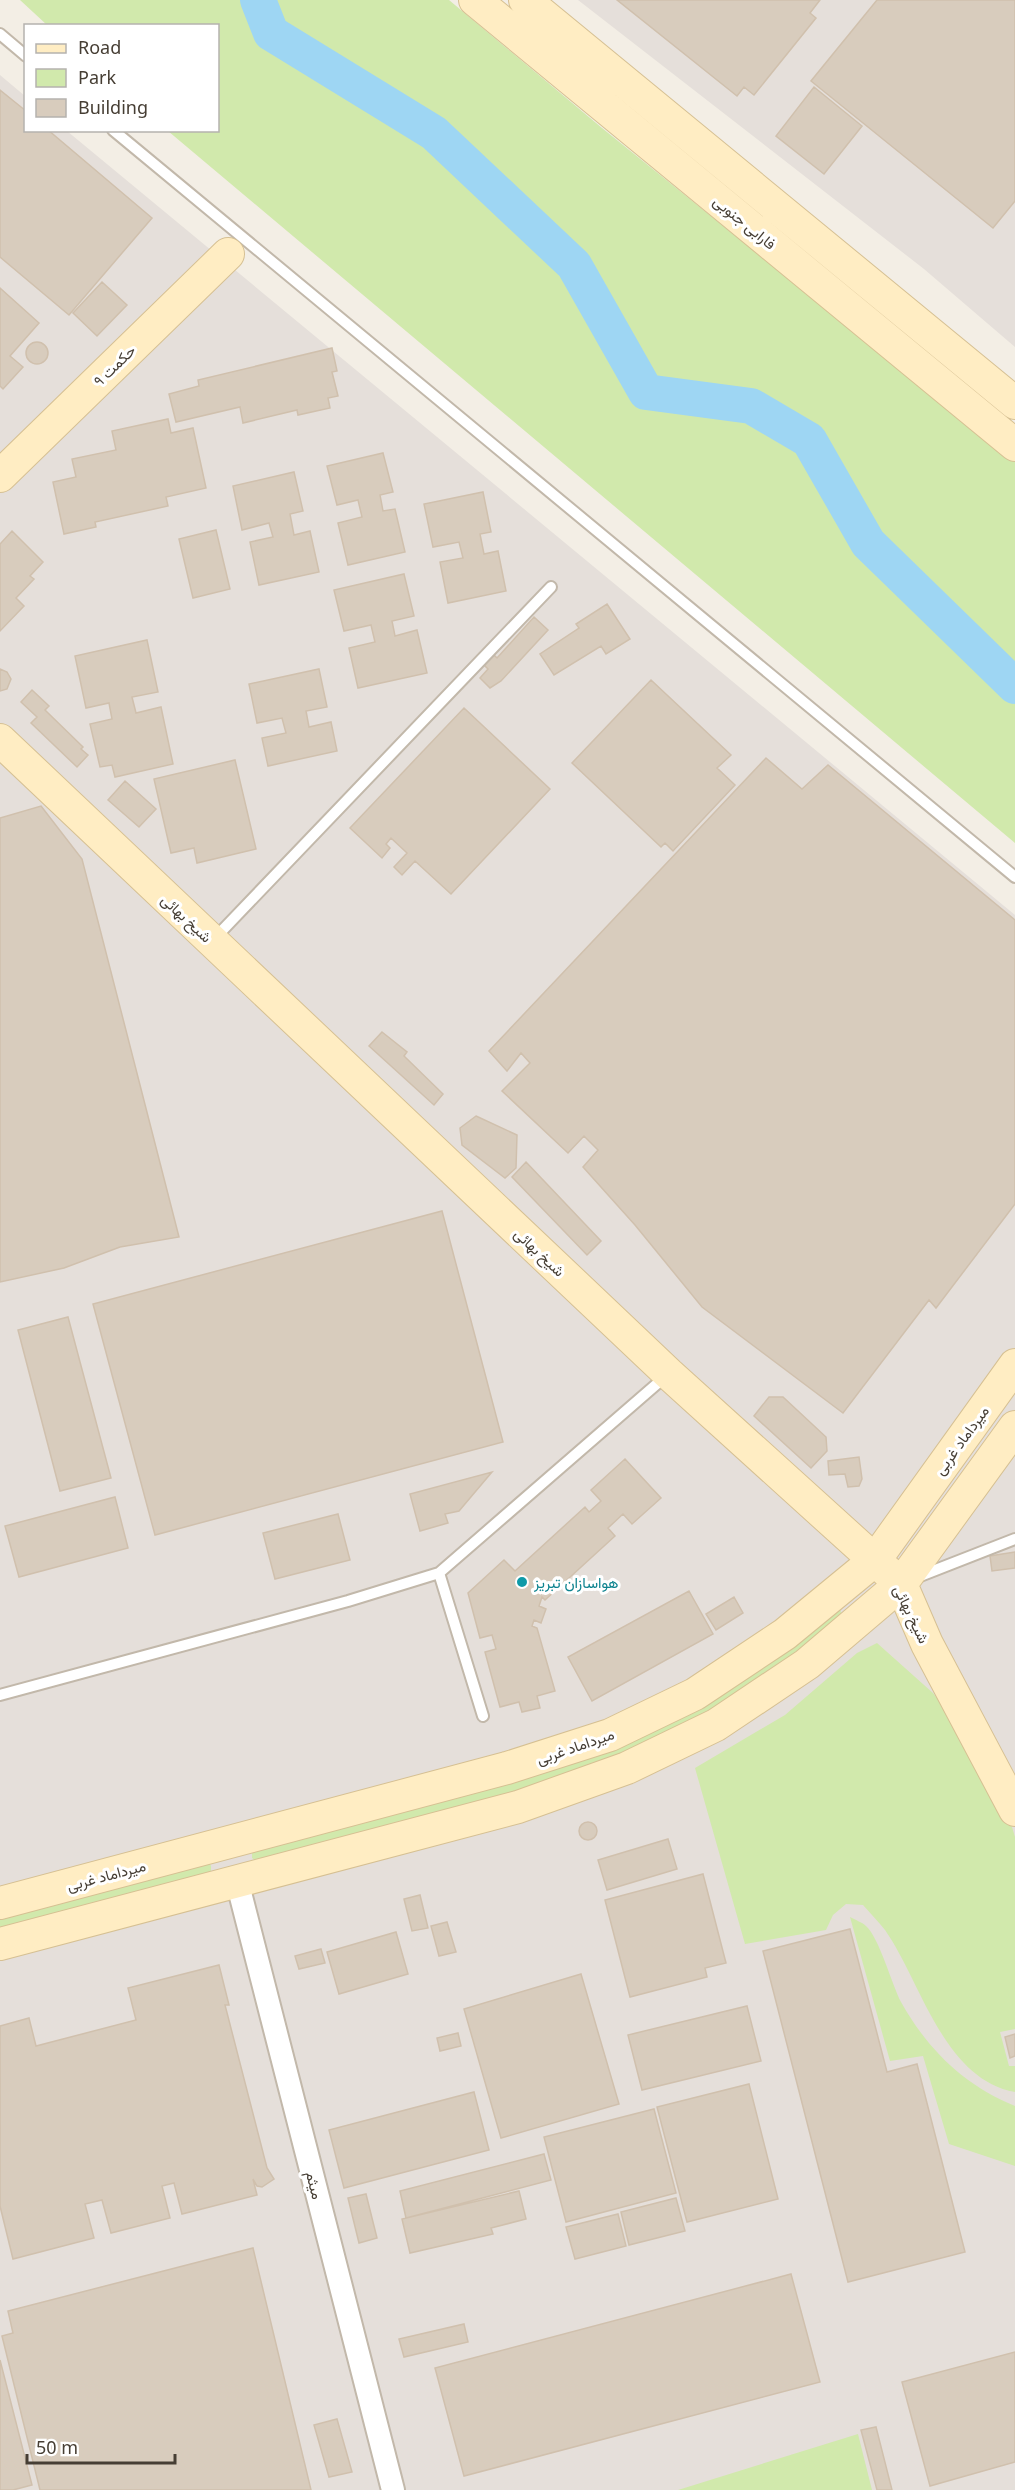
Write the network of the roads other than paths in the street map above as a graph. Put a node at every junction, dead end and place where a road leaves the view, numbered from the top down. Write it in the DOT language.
graph roads {
  1 [pos="475,0"];
  2 [pos="525,0"];
  3 [pos="0,34"];
  4 [pos="24,54"];
  5 [pos="115,132"];
  6 [pos="228,254"];
  7 [pos="1015,403"];
  8 [pos="1015,445"];
  9 [pos="0,476"];
  10 [pos="551,587"];
  11 [pos="0,740"];
  12 [pos="1015,877"];
  13 [pos="212,941"];
  14 [pos="1015,1365"];
  15 [pos="669,1374"];
  16 [pos="1015,1427"];
  17 [pos="1015,1539"];
  18 [pos="875,1560"];
  19 [pos="439,1573"];
  20 [pos="901,1584"];
  21 [pos="0,1695"];
  22 [pos="483,1716"];
  23 [pos="1015,1810"];
  24 [pos="237,1881"];
  25 [pos="0,1903"];
  26 [pos="0,1944"];
  27 [pos="393,2490"];
  1 -- 8 [label="street, فارابی جنوبی"];
  2 -- 7 [label="street, فارابی جنوبی"];
  3 -- 4 [label="lane"];
  5 -- 12 [label="lane"];
  6 -- 9 [label="street, حکمت ۹"];
  10 -- 13 [label="lane"];
  11 -- 13 [label="street, شیخ بهائی"];
  13 -- 15 [label="street, شیخ بهائی"];
  14 -- 18 [label="street, میرداماد غربی"];
  15 -- 18 [label="street, شیخ بهائی"];
  15 -- 19 [label="lane"];
  16 -- 20 [label="street"];
  17 -- 20 [label="lane"];
  18 -- 20 [label="street, شیخ بهائی"];
  18 -- 25 [label="street, میرداماد غربی"];
  19 -- 21 [label="lane"];
  19 -- 22 [label="lane"];
  20 -- 23 [label="street, شیخ بهائی"];
  20 -- 24 [label="street"];
  24 -- 26 [label="street"];
  24 -- 27 [label="street, میثم"];
}
